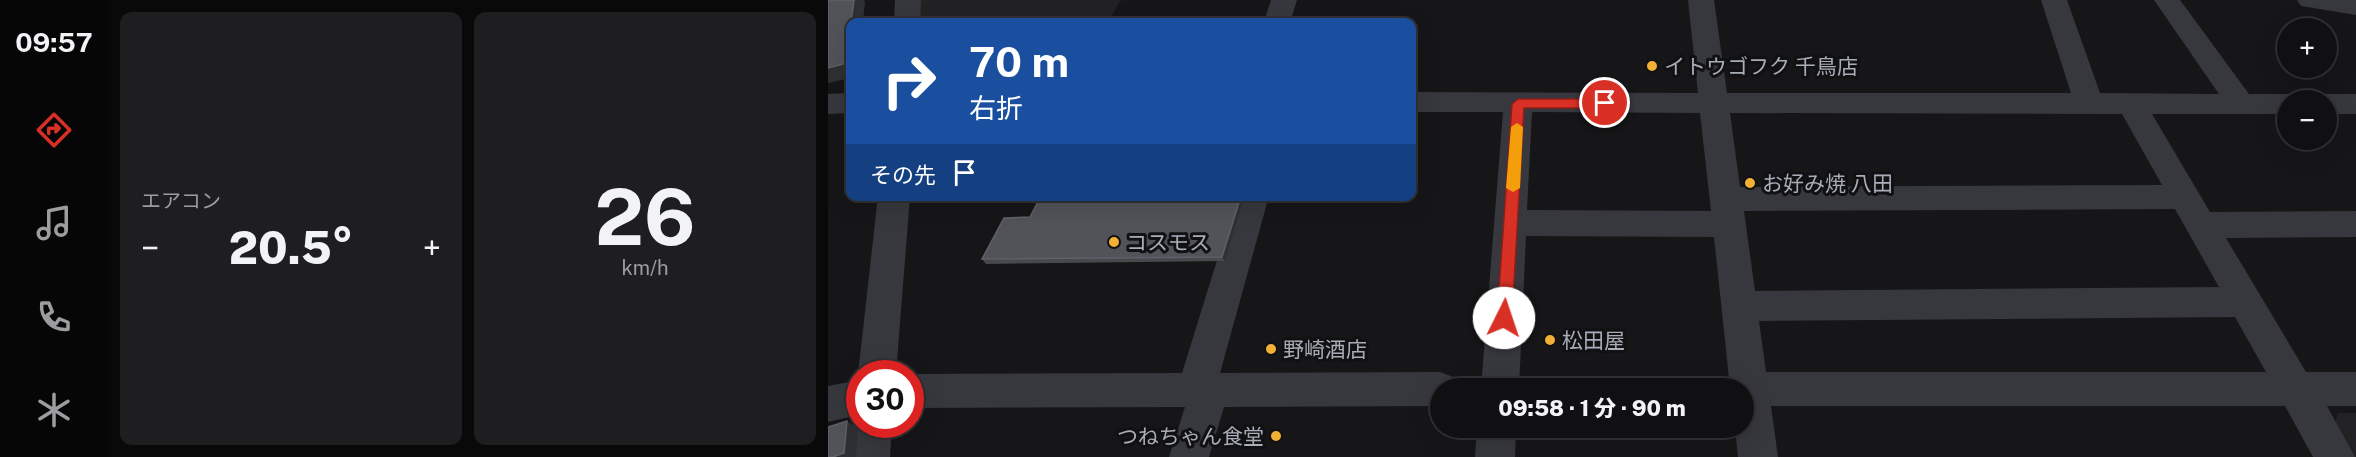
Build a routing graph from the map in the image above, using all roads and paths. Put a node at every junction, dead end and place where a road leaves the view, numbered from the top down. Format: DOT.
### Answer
graph roads {
  1 [pos="908,0"];
  2 [pos="1284,0"];
  3 [pos="1701,0"];
  4 [pos="2054,0"];
  5 [pos="2167,0"];
  6 [pos="2310,0"];
  7 [pos="2356,7"];
  8 [pos="907,18"];
  9 [pos="1278,18"];
  10 [pos="1416,102"];
  11 [pos="1713,103"];
  12 [pos="828,104"];
  13 [pos="846,104"];
  14 [pos="1518,104"];
  15 [pos="2089,104"];
  16 [pos="2131,104"];
  17 [pos="2241,104"];
  18 [pos="2277,104"];
  19 [pos="2337,104"];
  20 [pos="2356,104"];
  21 [pos="894,201"];
  22 [pos="1252,201"];
  23 [pos="1727,211"];
  24 [pos="2193,211"];
  25 [pos="1511,223"];
  26 [pos="2356,224"];
  27 [pos="2246,302"];
  28 [pos="1740,306"];
  29 [pos="878,360"];
  30 [pos="1501,378"];
  31 [pos="1746,378"];
  32 [pos="1203,389"];
  33 [pos="1430,389"];
  34 [pos="1754,389"];
  35 [pos="2297,389"];
  36 [pos="2356,389"];
  37 [pos="924,391"];
  38 [pos="846,400"];
  39 [pos="828,404"];
  40 [pos="1754,432"];
  41 [pos="872,438"];
  42 [pos="1496,438"];
  43 [pos="870,457"];
  44 [pos="1189,457"];
  45 [pos="1495,457"];
  46 [pos="1758,457"];
  47 [pos="2335,457"];
  1 -- 8 [label="street"];
  2 -- 9 [label="street"];
  3 -- 11 [label="street"];
  4 -- 15 [label="street"];
  5 -- 17 [label="street"];
  6 -- 7 [label="street"];
  10 -- 14 [label="street"];
  11 -- 14 [label="street"];
  11 -- 15 [label="street"];
  11 -- 23 [label="street"];
  12 -- 13 [label="street"];
  14 -- 25 [label="street"];
  15 -- 16 [label="street"];
  16 -- 17 [label="street"];
  16 -- 24 [label="street"];
  17 -- 18 [label="street"];
  19 -- 20 [label="street"];
  21 -- 29 [label="street"];
  22 -- 32 [label="street"];
  23 -- 24 [label="street"];
  23 -- 25 [label="street"];
  23 -- 28 [label="street"];
  24 -- 26 [label="street"];
  24 -- 27 [label="street"];
  25 -- 30 [label="street"];
  27 -- 28 [label="street"];
  27 -- 35 [label="street"];
  28 -- 31 [label="street"];
  32 -- 33 [label="street"];
  32 -- 37 [label="street"];
  32 -- 44 [label="street"];
  34 -- 35 [label="street"];
  35 -- 36 [label="street"];
  35 -- 47 [label="street"];
  38 -- 39 [label="street"];
  40 -- 46 [label="street"];
  41 -- 43 [label="street"];
  42 -- 45 [label="street"];
}
